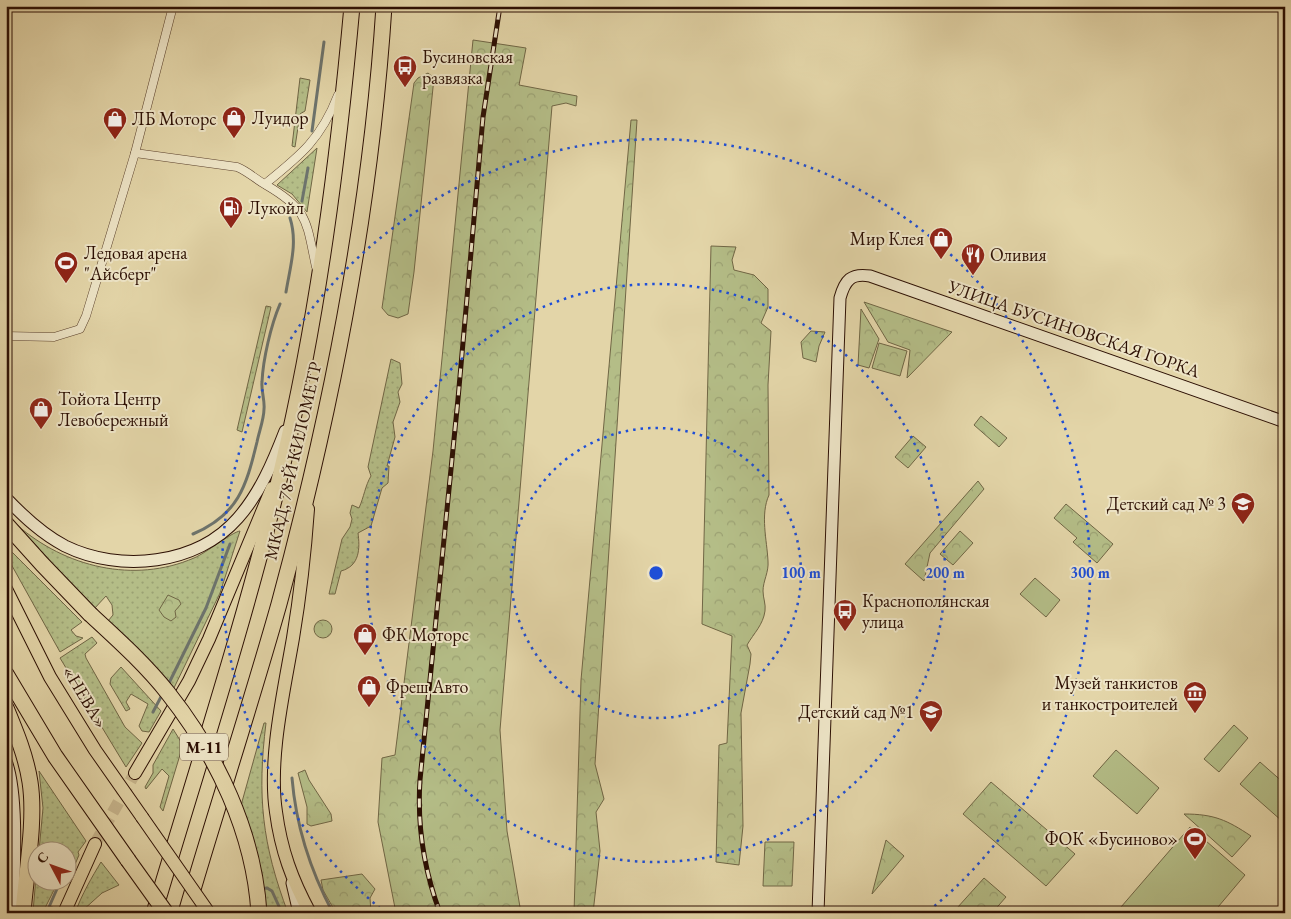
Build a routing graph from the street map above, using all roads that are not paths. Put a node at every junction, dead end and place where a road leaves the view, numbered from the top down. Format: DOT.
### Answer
graph roads {
  1 [pos="173,6"];
  2 [pos="352,6"];
  3 [pos="384,6"];
  4 [pos="346,74"];
  5 [pos="135,153"];
  6 [pos="265,184"];
  7 [pos="319,279"];
  8 [pos="6,336"];
  9 [pos="294,406"];
  10 [pos="1285,422"];
  11 [pos="282,468"];
  12 [pos="310,484"];
  13 [pos="6,498"];
  14 [pos="6,524"];
  15 [pos="6,589"];
  16 [pos="6,674"];
  17 [pos="6,708"];
  18 [pos="6,761"];
  19 [pos="135,774"];
  20 [pos="95,844"];
  21 [pos="291,877"];
  22 [pos="13,913"];
  23 [pos="23,913"];
  24 [pos="64,913"];
  25 [pos="154,913"];
  26 [pos="166,913"];
  27 [pos="186,913"];
  28 [pos="209,913"];
  29 [pos="258,913"];
  30 [pos="300,913"];
  31 [pos="310,913"];
  32 [pos="818,913"];
  1 -- 5 [label="street"];
  2 -- 4 [label="highway, МКАД, 78-Й КИЛОМЕТР"];
  3 -- 12 [label="highway, МКАД, 78-Й КИЛОМЕТР"];
  4 -- 6 [label="street"];
  4 -- 7 [label="highway, МКАД, 78-Й КИЛОМЕТР"];
  5 -- 6 [label="street"];
  5 -- 8 [label="street"];
  6 -- 7 [label="street"];
  7 -- 9 [label="highway, МКАД, 78-Й КИЛОМЕТР"];
  9 -- 11 [label="highway, МКАД, 78-Й КИЛОМЕТР"];
  9 -- 13 [label="street"];
  10 -- 32 [label="street, УЛИЦА БУСИНОВСКАЯ ГОРКА"];
  11 -- 19 [label="main road"];
  11 -- 25 [label="highway, МКАД, 78-Й КИЛОМЕТР"];
  12 -- 21 [label="main road"];
  12 -- 27 [label="highway, МКАД, 78-Й КИЛОМЕТР"];
  14 -- 29 [label="highway, М-11, bridge"];
  15 -- 28 [label="main road, «НЕВА», bridge"];
  16 -- 26 [label="highway, bridge"];
  17 -- 23 [label="highway"];
  18 -- 22 [label="street"];
  20 -- 24 [label="main road"];
  21 -- 30 [label="street"];
  21 -- 31 [label="main road"];
}
